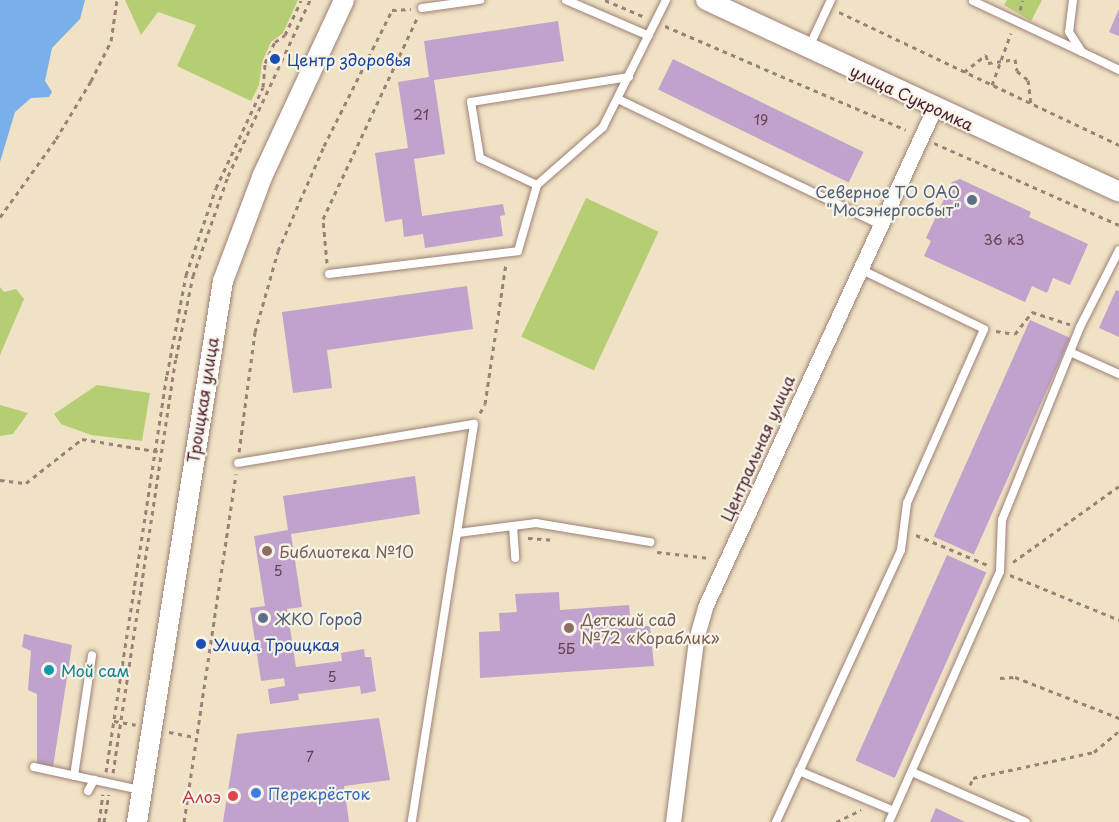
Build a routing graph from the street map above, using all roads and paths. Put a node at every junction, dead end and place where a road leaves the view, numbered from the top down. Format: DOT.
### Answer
graph roads {
  1 [pos="117,0"];
  2 [pos="301,0"];
  3 [pos="310,0"];
  4 [pos="344,0"];
  5 [pos="480,0"];
  6 [pos="566,0"];
  7 [pos="605,0"];
  8 [pos="666,0"];
  9 [pos="706,0"];
  10 [pos="973,0"];
  11 [pos="1073,0"];
  12 [pos="829,3"];
  13 [pos="422,8"];
  14 [pos="656,22"];
  15 [pos="649,36"];
  16 [pos="808,48"];
  17 [pos="1082,52"];
  18 [pos="999,62"];
  19 [pos="1119,70"];
  20 [pos="964,72"];
  21 [pos="629,77"];
  22 [pos="992,85"];
  23 [pos="618,99"];
  24 [pos="1031,103"];
  25 [pos="935,107"];
  26 [pos="921,137"];
  27 [pos="1119,145"];
  28 [pos="537,185"];
  29 [pos="1119,192"];
  30 [pos="0,217"];
  31 [pos="881,225"];
  32 [pos="1119,225"];
  33 [pos="1119,250"];
  34 [pos="507,253"];
  35 [pos="859,268"];
  36 [pos="328,274"];
  37 [pos="1080,327"];
  38 [pos="984,329"];
  39 [pos="1070,352"];
  40 [pos="1119,374"];
  41 [pos="474,424"];
  42 [pos="155,450"];
  43 [pos="162,452"];
  44 [pos="238,464"];
  45 [pos="0,480"];
  46 [pos="1119,486"];
  47 [pos="143,526"];
  48 [pos="513,526"];
  49 [pos="150,528"];
  50 [pos="458,533"];
  51 [pos="514,540"];
  52 [pos="565,542"];
  53 [pos="650,542"];
  54 [pos="646,551"];
  55 [pos="515,558"];
  56 [pos="726,560"];
  57 [pos="1000,571"];
  58 [pos="92,655"];
  59 [pos="1000,678"];
  60 [pos="1119,718"];
  61 [pos="1119,731"];
  62 [pos="34,767"];
  63 [pos="800,771"];
  64 [pos="912,772"];
  65 [pos="74,776"];
  66 [pos="93,780"];
  67 [pos="108,783"];
  68 [pos="970,785"];
  69 [pos="88,791"];
  70 [pos="141,791"];
  71 [pos="875,804"];
  72 [pos="894,812"];
  73 [pos="99,822"];
  74 [pos="105,822"];
  75 [pos="137,822"];
  76 [pos="184,822"];
  77 [pos="412,822"];
  78 [pos="673,822"];
  79 [pos="776,822"];
  80 [pos="836,822"];
  81 [pos="889,822"];
  82 [pos="1026,822"];
  1 -- 30 [label="path"];
  2 -- 42 [label="path"];
  3 -- 43 [label="path"];
  4 -- 70 [label="street, Троицкая улица"];
  5 -- 13 [label="lane"];
  6 -- 15 [label="lane"];
  7 -- 14 [label="path"];
  8 -- 14 [label="lane"];
  9 -- 16 [label="street, улица Сукромка"];
  10 -- 17 [label="lane"];
  11 -- 17 [label="lane"];
  12 -- 16 [label="lane"];
  12 -- 20 [label="path"];
  13 -- 36 [label="path"];
  13 -- 44 [label="path"];
  14 -- 15 [label="lane"];
  14 -- 26 [label="path"];
  15 -- 21 [label="lane"];
  16 -- 25 [label="street, улица Сукромка"];
  17 -- 19 [label="lane"];
  18 -- 20 [label="path"];
  18 -- 22 [label="path"];
  18 -- 24 [label="path"];
  20 -- 22 [label="path"];
  21 -- 23 [label="lane"];
  21 -- 28 [label="lane"];
  22 -- 24 [label="path"];
  23 -- 28 [label="lane"];
  23 -- 31 [label="lane"];
  24 -- 27 [label="path"];
  25 -- 26 [label="street, Центральная улица"];
  25 -- 29 [label="street, улица Сукромка"];
  26 -- 31 [label="street, Центральная улица"];
  26 -- 32 [label="path"];
  28 -- 34 [label="lane"];
  31 -- 35 [label="street, Центральная улица"];
  33 -- 37 [label="lane"];
  34 -- 36 [label="lane"];
  34 -- 41 [label="path"];
  35 -- 38 [label="lane"];
  35 -- 56 [label="street, Центральная улица"];
  37 -- 38 [label="path"];
  37 -- 39 [label="lane"];
  38 -- 63 [label="lane"];
  39 -- 40 [label="lane"];
  39 -- 57 [label="lane"];
  41 -- 44 [label="lane"];
  41 -- 50 [label="lane"];
  42 -- 43 [label="path"];
  42 -- 45 [label="path"];
  42 -- 47 [label="path"];
  43 -- 49 [label="path"];
  44 -- 76 [label="path"];
  46 -- 57 [label="path"];
  47 -- 49 [label="path"];
  47 -- 67 [label="path"];
  48 -- 50 [label="lane"];
  48 -- 51 [label="lane"];
  48 -- 53 [label="lane"];
  49 -- 67 [label="path"];
  50 -- 77 [label="lane"];
  51 -- 52 [label="path"];
  51 -- 55 [label="lane"];
  54 -- 56 [label="path"];
  56 -- 78 [label="street, Центральная улица"];
  57 -- 64 [label="lane"];
  58 -- 65 [label="lane"];
  59 -- 60 [label="path"];
  61 -- 68 [label="path"];
  62 -- 65 [label="lane"];
  63 -- 71 [label="lane"];
  63 -- 79 [label="lane"];
  64 -- 72 [label="lane"];
  64 -- 82 [label="lane"];
  65 -- 66 [label="lane"];
  66 -- 67 [label="lane"];
  66 -- 69 [label="lane"];
  67 -- 70 [label="lane"];
  67 -- 73 [label="path"];
  67 -- 74 [label="path"];
  70 -- 75 [label="street, Троицкая улица"];
  71 -- 72 [label="lane"];
  71 -- 80 [label="path"];
  72 -- 81 [label="lane"];
}
